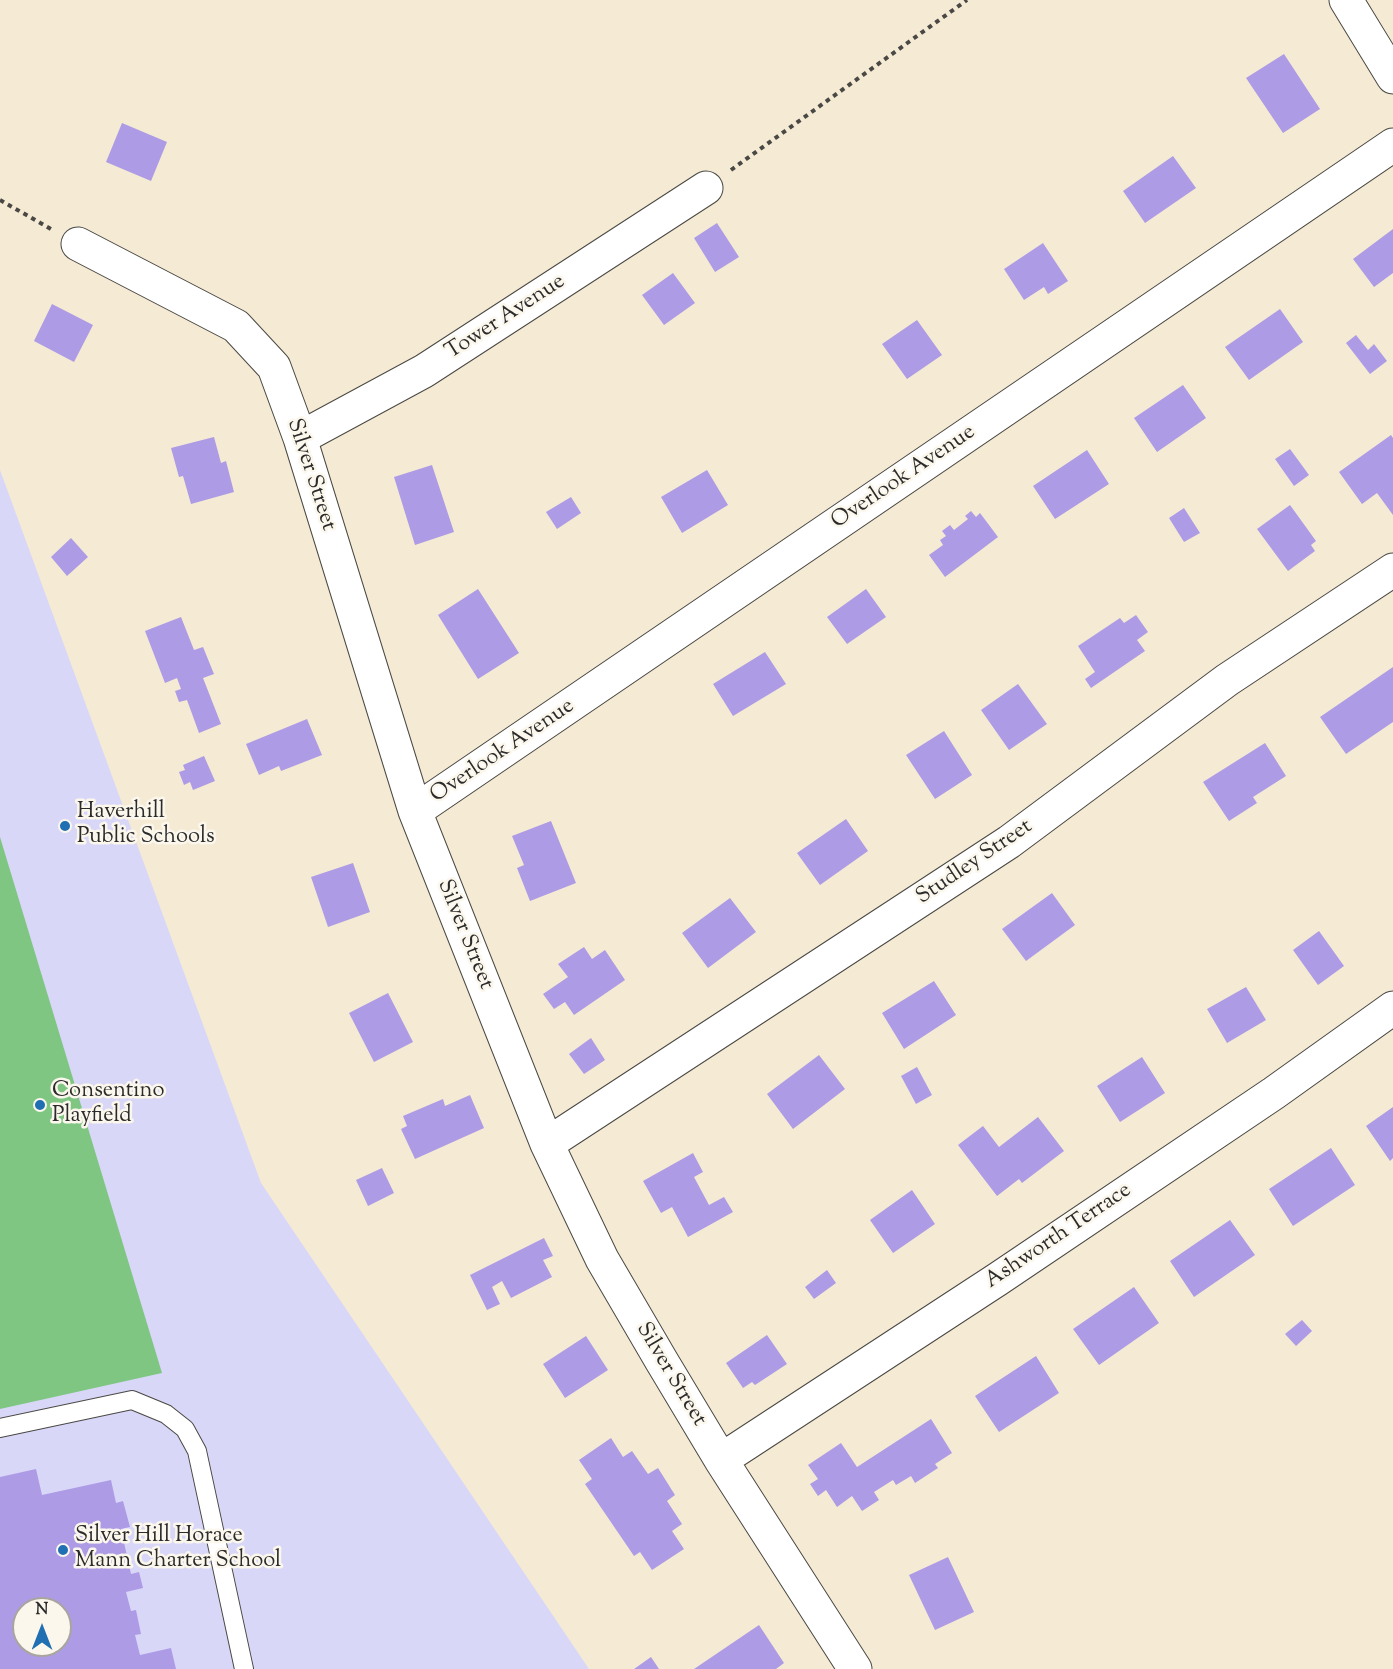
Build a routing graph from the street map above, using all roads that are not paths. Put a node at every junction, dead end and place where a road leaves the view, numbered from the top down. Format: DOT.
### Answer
graph roads {
  1 [pos="1346,0"];
  2 [pos="1393,77"];
  3 [pos="1393,145"];
  4 [pos="706,188"];
  5 [pos="78,244"];
  6 [pos="300,438"];
  7 [pos="1393,570"];
  8 [pos="415,811"];
  9 [pos="1393,1008"];
  10 [pos="547,1144"];
  11 [pos="0,1428"];
  12 [pos="721,1460"];
  13 [pos="244,1669"];
  14 [pos="855,1669"];
  1 -- 2 [label="street"];
  3 -- 8 [label="street, Overlook Avenue"];
  4 -- 6 [label="street, Tower Avenue"];
  5 -- 6 [label="street, Silver Street"];
  6 -- 8 [label="street, Silver Street"];
  7 -- 10 [label="street, Studley Street"];
  8 -- 10 [label="street, Silver Street"];
  9 -- 12 [label="street, Ashworth Terrace"];
  10 -- 12 [label="street, Silver Street"];
  11 -- 13 [label="lane"];
  12 -- 14 [label="street, Silver Street"];
}
